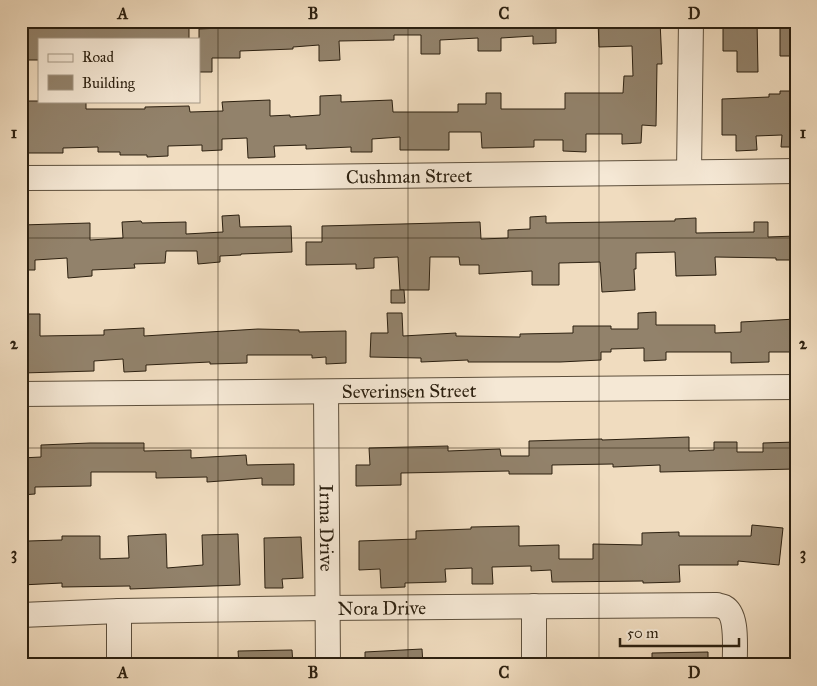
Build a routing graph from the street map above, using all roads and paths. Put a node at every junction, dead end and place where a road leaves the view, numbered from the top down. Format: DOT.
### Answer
graph roads {
  1 [pos="690,21"];
  2 [pos="796,171"];
  3 [pos="689,172"];
  4 [pos="21,178"];
  5 [pos="796,387"];
  6 [pos="326,392"];
  7 [pos="21,394"];
  8 [pos="534,606"];
  9 [pos="327,608"];
  10 [pos="119,611"];
  11 [pos="21,615"];
  12 [pos="119,665"];
  13 [pos="328,665"];
  14 [pos="534,665"];
  15 [pos="734,665"];
  1 -- 3 [label="street"];
  2 -- 3 [label="street, Cushman Street"];
  3 -- 4 [label="street, Cushman Street"];
  5 -- 6 [label="street, Severinsen Street"];
  6 -- 7 [label="street, Severinsen Street"];
  6 -- 9 [label="street, Irma Drive"];
  8 -- 9 [label="street, Nora Drive"];
  8 -- 14 [label="street"];
  8 -- 15 [label="street, Nora Drive"];
  9 -- 10 [label="street, Nora Drive"];
  9 -- 13 [label="street, Irma Drive"];
  10 -- 11 [label="street, Nora Drive"];
  10 -- 12 [label="street"];
}
